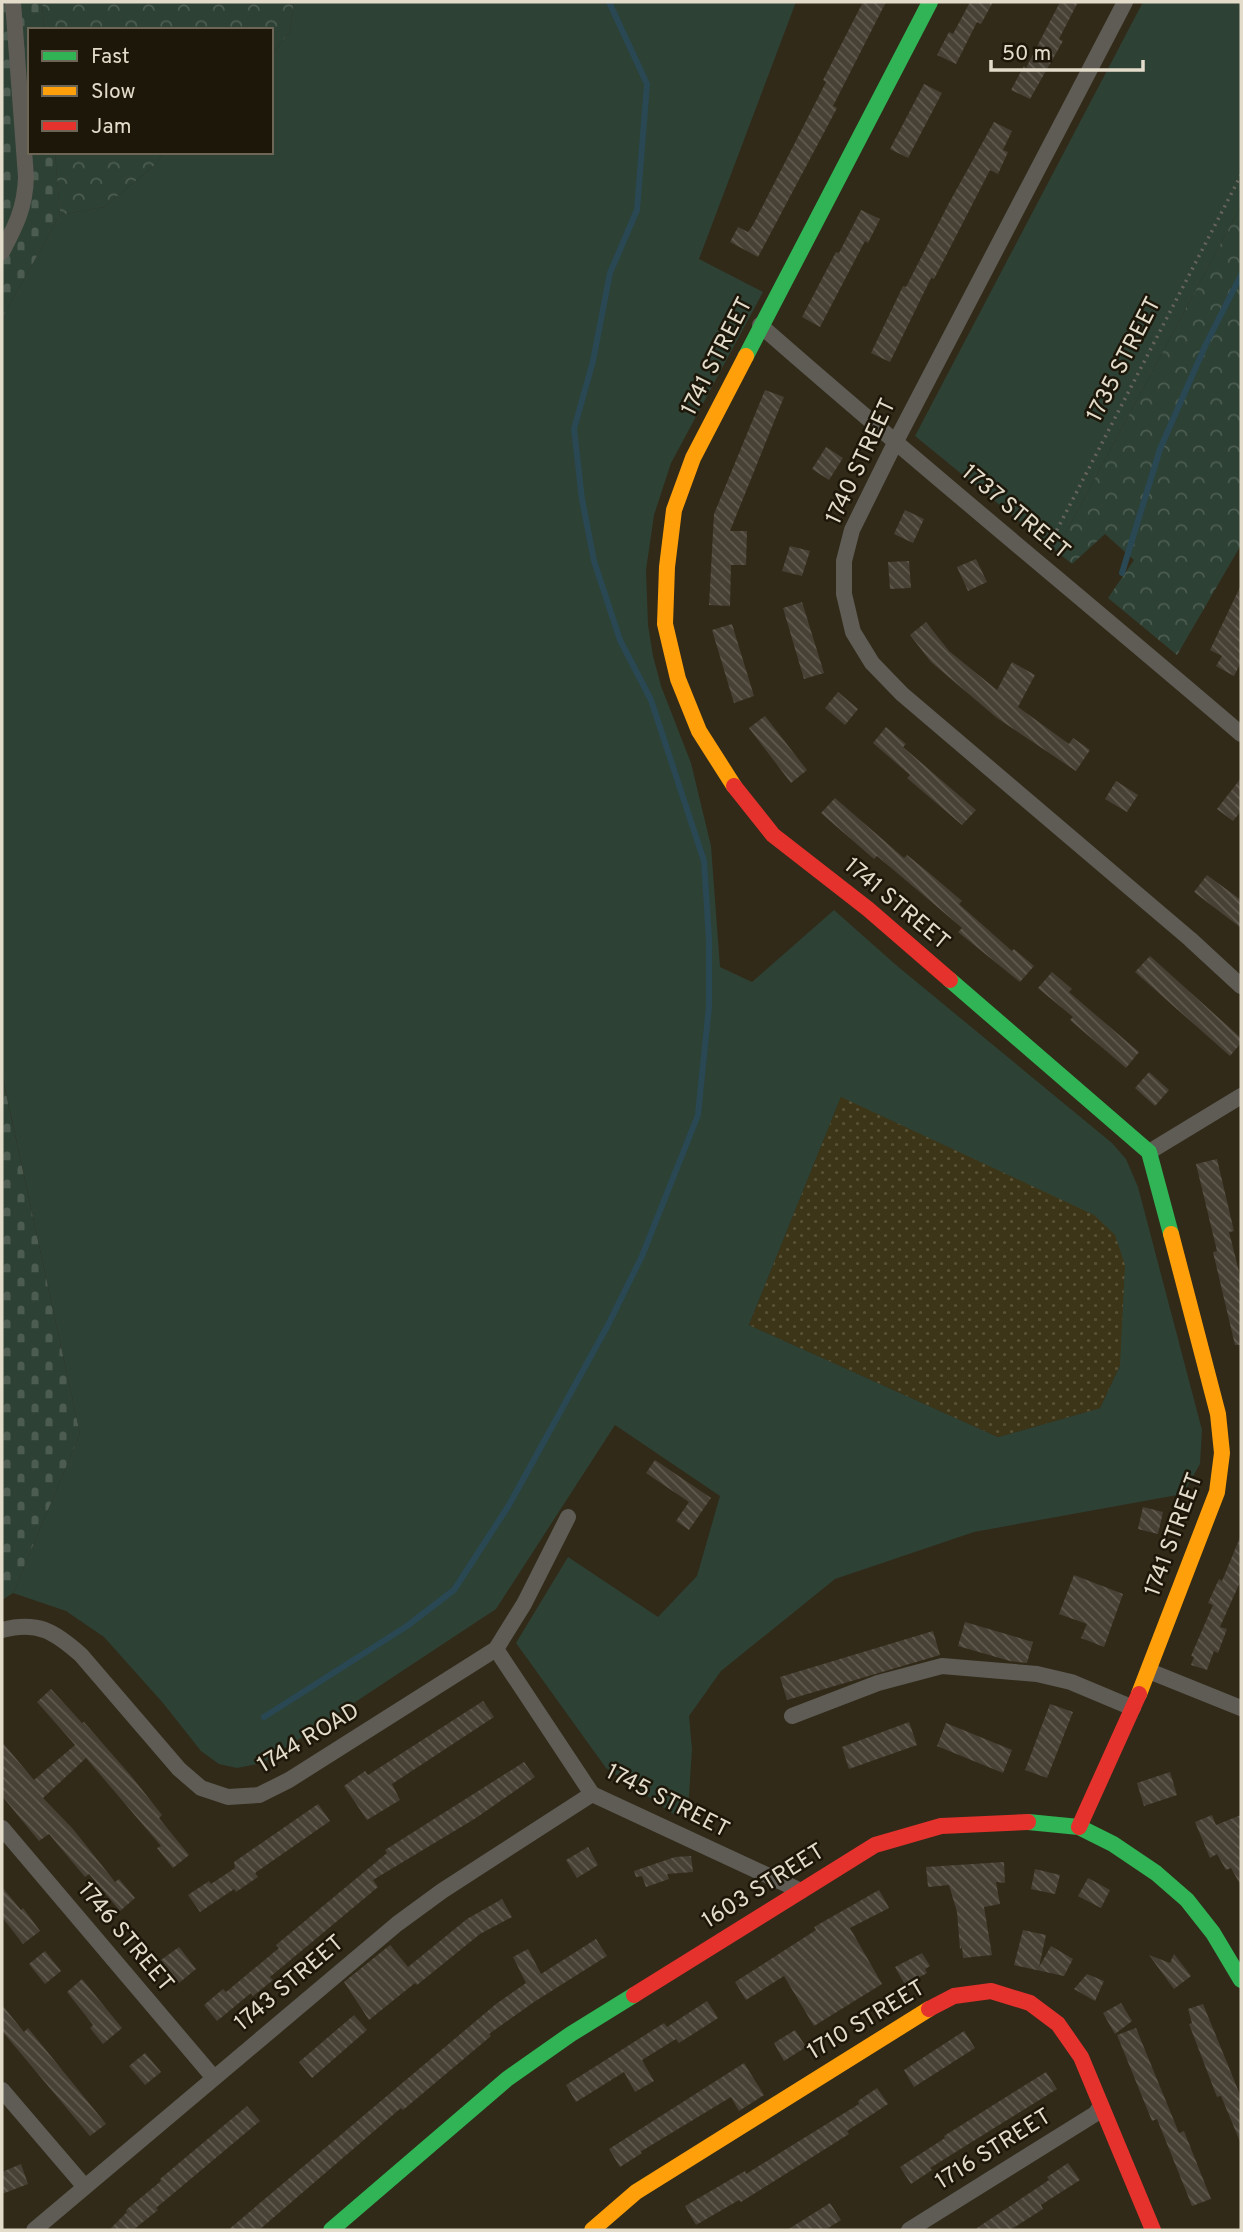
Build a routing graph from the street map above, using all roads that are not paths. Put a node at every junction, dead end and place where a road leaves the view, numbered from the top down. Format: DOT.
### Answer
graph roads {
  1 [pos="13,2"];
  2 [pos="930,2"];
  3 [pos="1125,2"];
  4 [pos="2,252"];
  5 [pos="760,325"];
  6 [pos="895,443"];
  7 [pos="1241,734"];
  8 [pos="1241,986"];
  9 [pos="1241,1096"];
  10 [pos="1149,1152"];
  11 [pos="568,1517"];
  12 [pos="2,1630"];
  13 [pos="496,1649"];
  14 [pos="1149,1671"];
  15 [pos="1133,1708"];
  16 [pos="1241,1708"];
  17 [pos="792,1716"];
  18 [pos="592,1794"];
  19 [pos="1079,1827"];
  20 [pos="2,1828"];
  21 [pos="801,1891"];
  22 [pos="1241,1980"];
  23 [pos="214,2078"];
  24 [pos="2,2090"];
  25 [pos="1101,2106"];
  26 [pos="85,2187"];
  27 [pos="34,2230"];
  28 [pos="331,2230"];
  29 [pos="592,2230"];
  30 [pos="909,2230"];
  31 [pos="1153,2230"];
  1 -- 4 [label="street"];
  2 -- 5 [label="street, 1741 STREET"];
  3 -- 6 [label="street, 1740 STREET"];
  5 -- 6 [label="street, 1737 STREET"];
  5 -- 10 [label="street, 1741 STREET"];
  6 -- 7 [label="street, 1737 STREET"];
  6 -- 8 [label="street, 1740 STREET"];
  9 -- 10 [label="street"];
  10 -- 14 [label="street, 1741 STREET"];
  11 -- 13 [label="street, 1744 ROAD"];
  12 -- 13 [label="street, 1744 ROAD"];
  13 -- 18 [label="street, 1745 STREET"];
  14 -- 15 [label="street, 1741 STREET"];
  14 -- 16 [label="street"];
  15 -- 17 [label="street"];
  15 -- 19 [label="street, 1741 STREET"];
  18 -- 21 [label="street, 1745 STREET"];
  18 -- 23 [label="street, 1743 STREET"];
  19 -- 21 [label="street, 1603 STREET"];
  19 -- 22 [label="street, 1603 STREET"];
  20 -- 23 [label="street, 1746 STREET"];
  21 -- 28 [label="street, 1603 STREET"];
  23 -- 26 [label="street, 1743 STREET"];
  24 -- 26 [label="street"];
  25 -- 29 [label="street, 1710 STREET"];
  25 -- 30 [label="street, 1716 STREET"];
  25 -- 31 [label="street, 1710 STREET"];
  26 -- 27 [label="street, 1743 STREET"];
}
